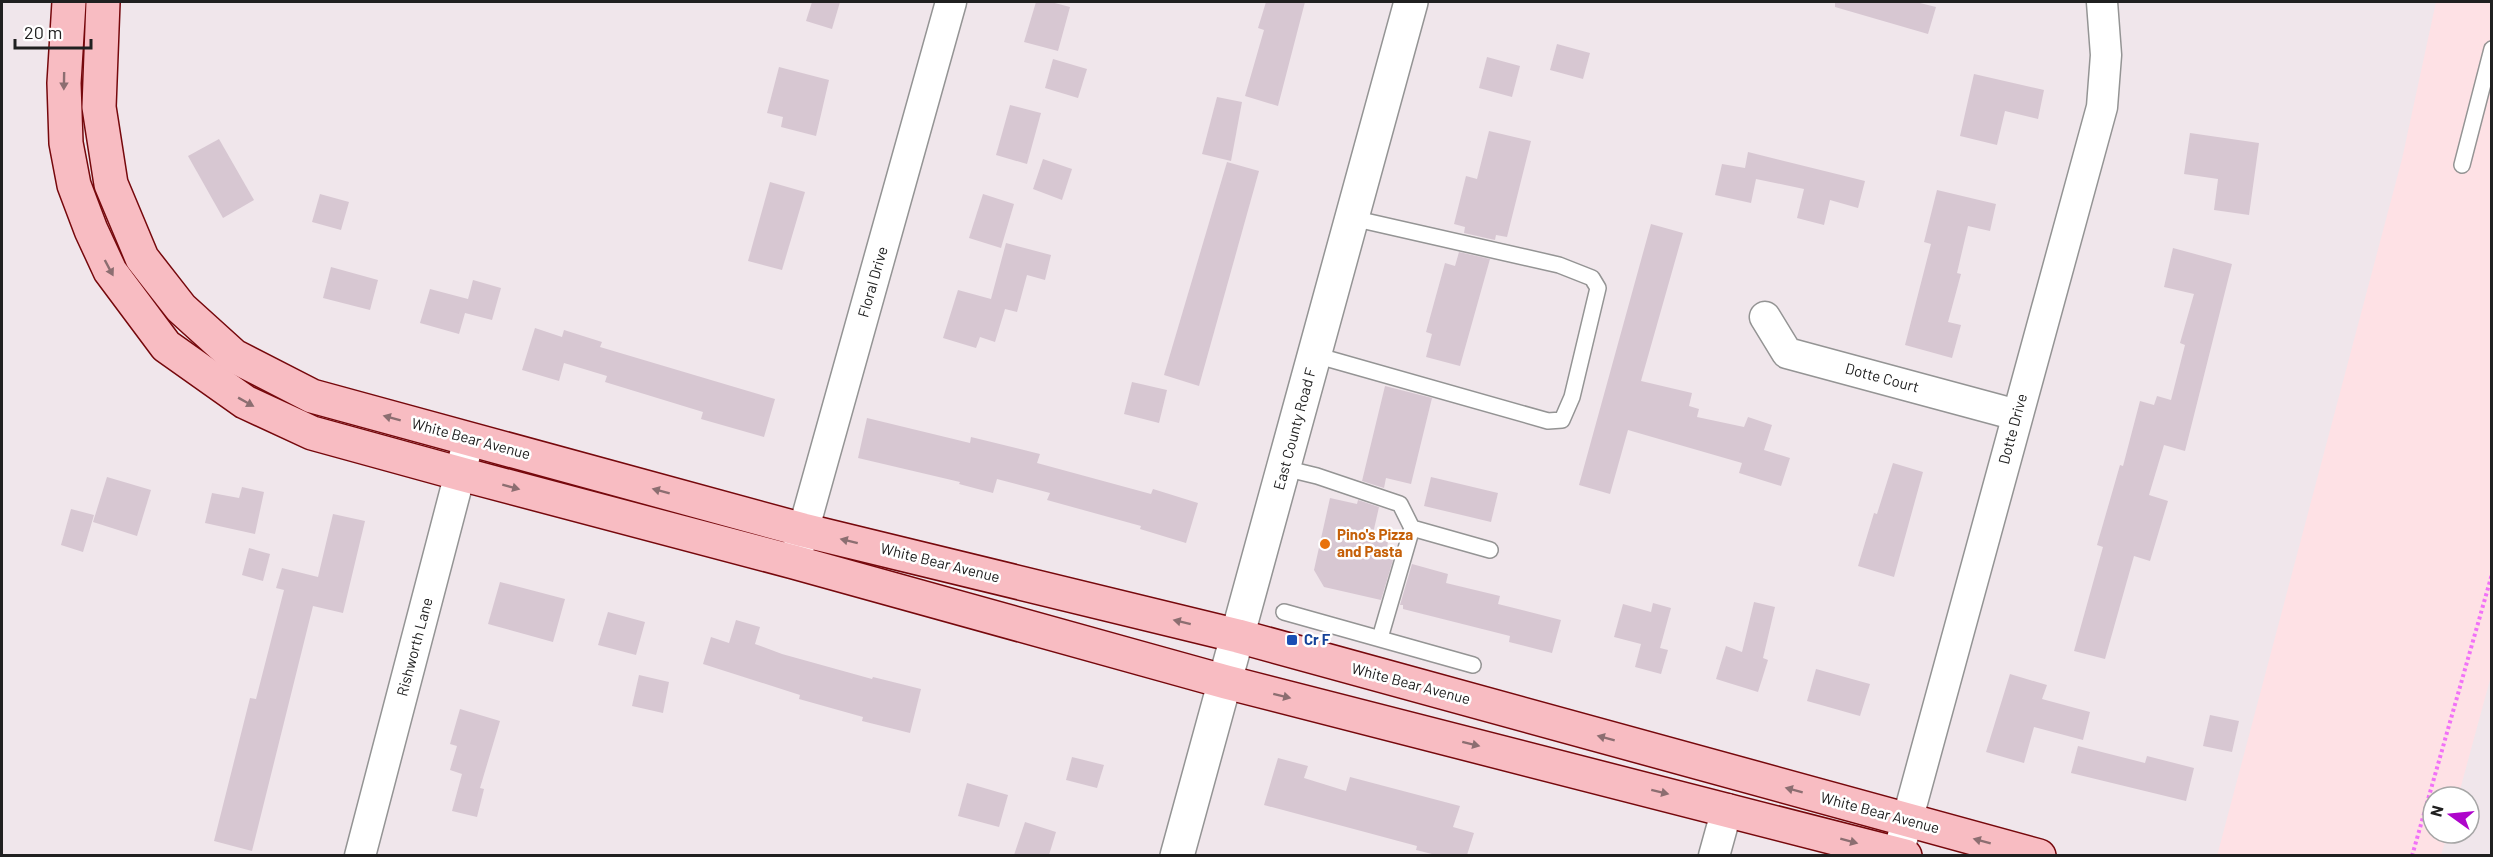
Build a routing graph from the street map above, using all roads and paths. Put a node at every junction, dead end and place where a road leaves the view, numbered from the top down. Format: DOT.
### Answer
graph roads {
  1 [pos="69,2"];
  2 [pos="103,2"];
  3 [pos="951,2"];
  4 [pos="1411,2"];
  5 [pos="2102,2"];
  6 [pos="2492,49"];
  7 [pos="2462,165"];
  8 [pos="1352,218"];
  9 [pos="1765,317"];
  10 [pos="1315,355"];
  11 [pos="2017,415"];
  12 [pos="469,439"];
  13 [pos="1284,468"];
  14 [pos="461,474"];
  15 [pos="1412,528"];
  16 [pos="803,530"];
  17 [pos="1490,550"];
  18 [pos="794,562"];
  19 [pos="2492,574"];
  20 [pos="1284,612"];
  21 [pos="1238,636"];
  22 [pos="1380,638"];
  23 [pos="1473,666"];
  24 [pos="1226,682"];
  25 [pos="1727,809"];
  26 [pos="1907,821"];
  27 [pos="1902,854"];
  28 [pos="360,855"];
  29 [pos="1177,855"];
  30 [pos="1714,855"];
  31 [pos="2038,855"];
  32 [pos="2412,855"];
  1 -- 14 [label="main road, one-way"];
  12 -- 2 [label="main road, White Bear Avenue, one-way"];
  3 -- 16 [label="street, Floral Drive"];
  4 -- 8 [label="street, East County Road F"];
  5 -- 11 [label="street, Dotte Drive"];
  6 -- 7 [label="lane"];
  8 -- 10 [label="street, East County Road F"];
  8 -- 10 [label="lane"];
  9 -- 11 [label="street, Dotte Court"];
  10 -- 13 [label="street, East County Road F"];
  11 -- 26 [label="street, Dotte Drive"];
  12 -- 14 [label="street, Rishworth Lane"];
  16 -- 12 [label="main road, White Bear Avenue, one-way"];
  13 -- 15 [label="lane"];
  13 -- 21 [label="street, East County Road F"];
  14 -- 18 [label="main road, one-way"];
  14 -- 28 [label="street, Rishworth Lane"];
  15 -- 17 [label="lane"];
  15 -- 22 [label="lane"];
  16 -- 18 [label="street, Floral Drive"];
  21 -- 16 [label="main road, White Bear Avenue, one-way"];
  18 -- 24 [label="main road"];
  19 -- 32 [label="path"];
  20 -- 22 [label="lane"];
  21 -- 24 [label="street, East County Road F"];
  26 -- 21 [label="main road, White Bear Avenue, one-way"];
  22 -- 23 [label="lane"];
  24 -- 25 [label="main road, one-way"];
  24 -- 29 [label="street, East County Road F"];
  25 -- 27 [label="main road, one-way"];
  25 -- 30 [label="street"];
  26 -- 27 [label="street, Dotte Drive"];
  31 -- 26 [label="main road, White Bear Avenue, one-way"];
}
